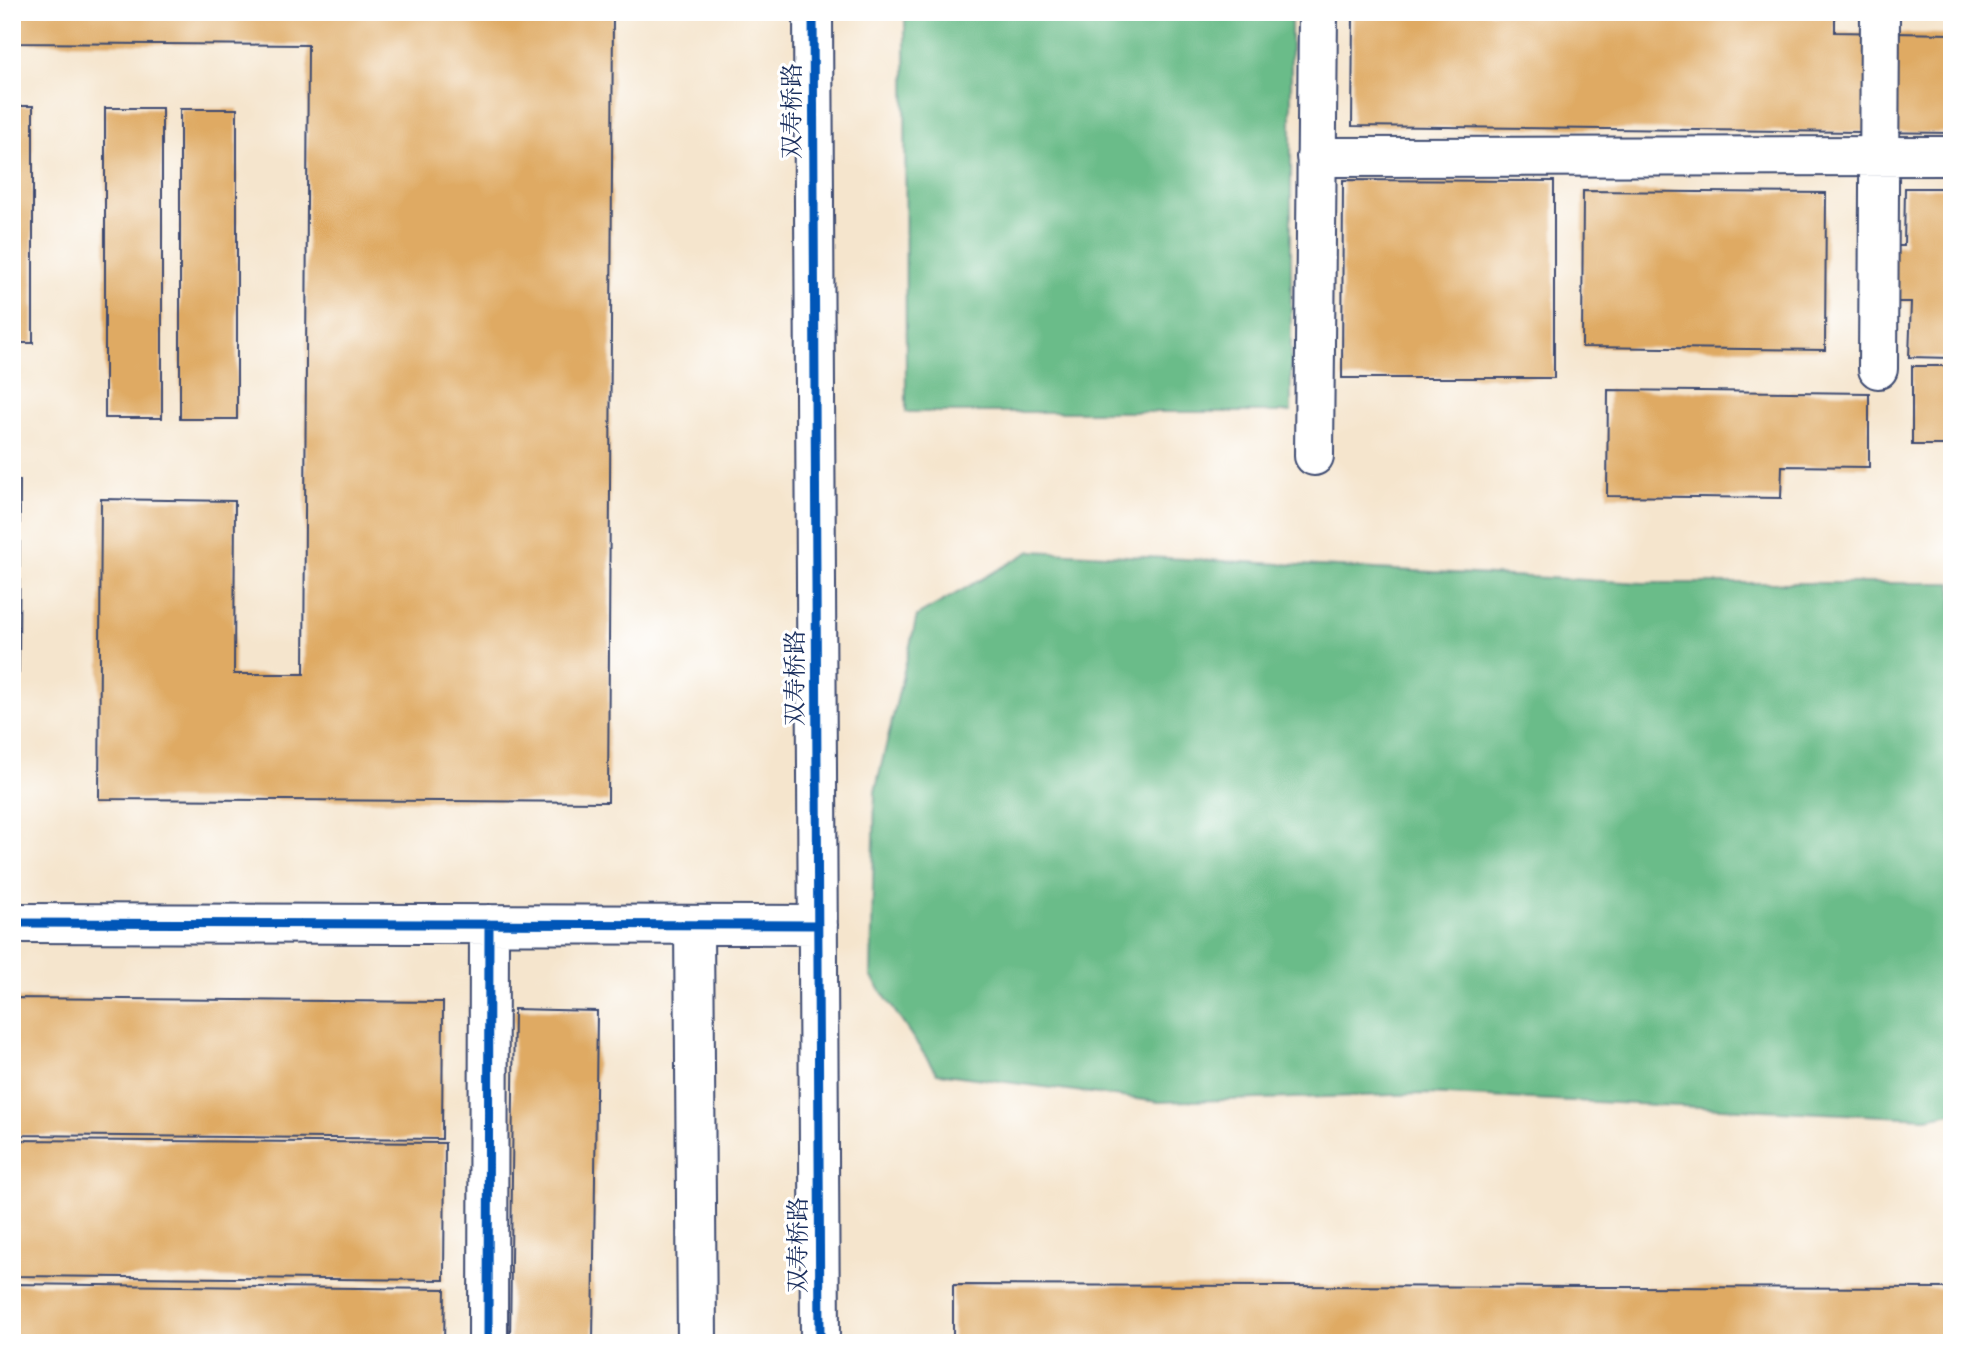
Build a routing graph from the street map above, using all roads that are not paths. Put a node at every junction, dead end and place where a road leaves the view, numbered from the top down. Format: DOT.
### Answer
graph roads {
  1 [pos="813,12"];
  2 [pos="1318,12"];
  3 [pos="1880,12"];
  4 [pos="1879,156"];
  5 [pos="1952,156"];
  6 [pos="1316,157"];
  7 [pos="1878,369"];
  8 [pos="1314,456"];
  9 [pos="12,923"];
  10 [pos="489,924"];
  11 [pos="694,925"];
  12 [pos="818,925"];
  13 [pos="488,1343"];
  14 [pos="697,1343"];
  15 [pos="820,1343"];
  1 -- 12 [label="street, 双寿桥路"];
  2 -- 6 [label="street"];
  3 -- 4 [label="street"];
  4 -- 5 [label="street"];
  4 -- 6 [label="street"];
  4 -- 7 [label="street"];
  6 -- 8 [label="street"];
  9 -- 10 [label="street"];
  10 -- 11 [label="street"];
  10 -- 13 [label="street"];
  11 -- 12 [label="street"];
  11 -- 14 [label="street"];
  12 -- 15 [label="street, 双寿桥路"];
}
